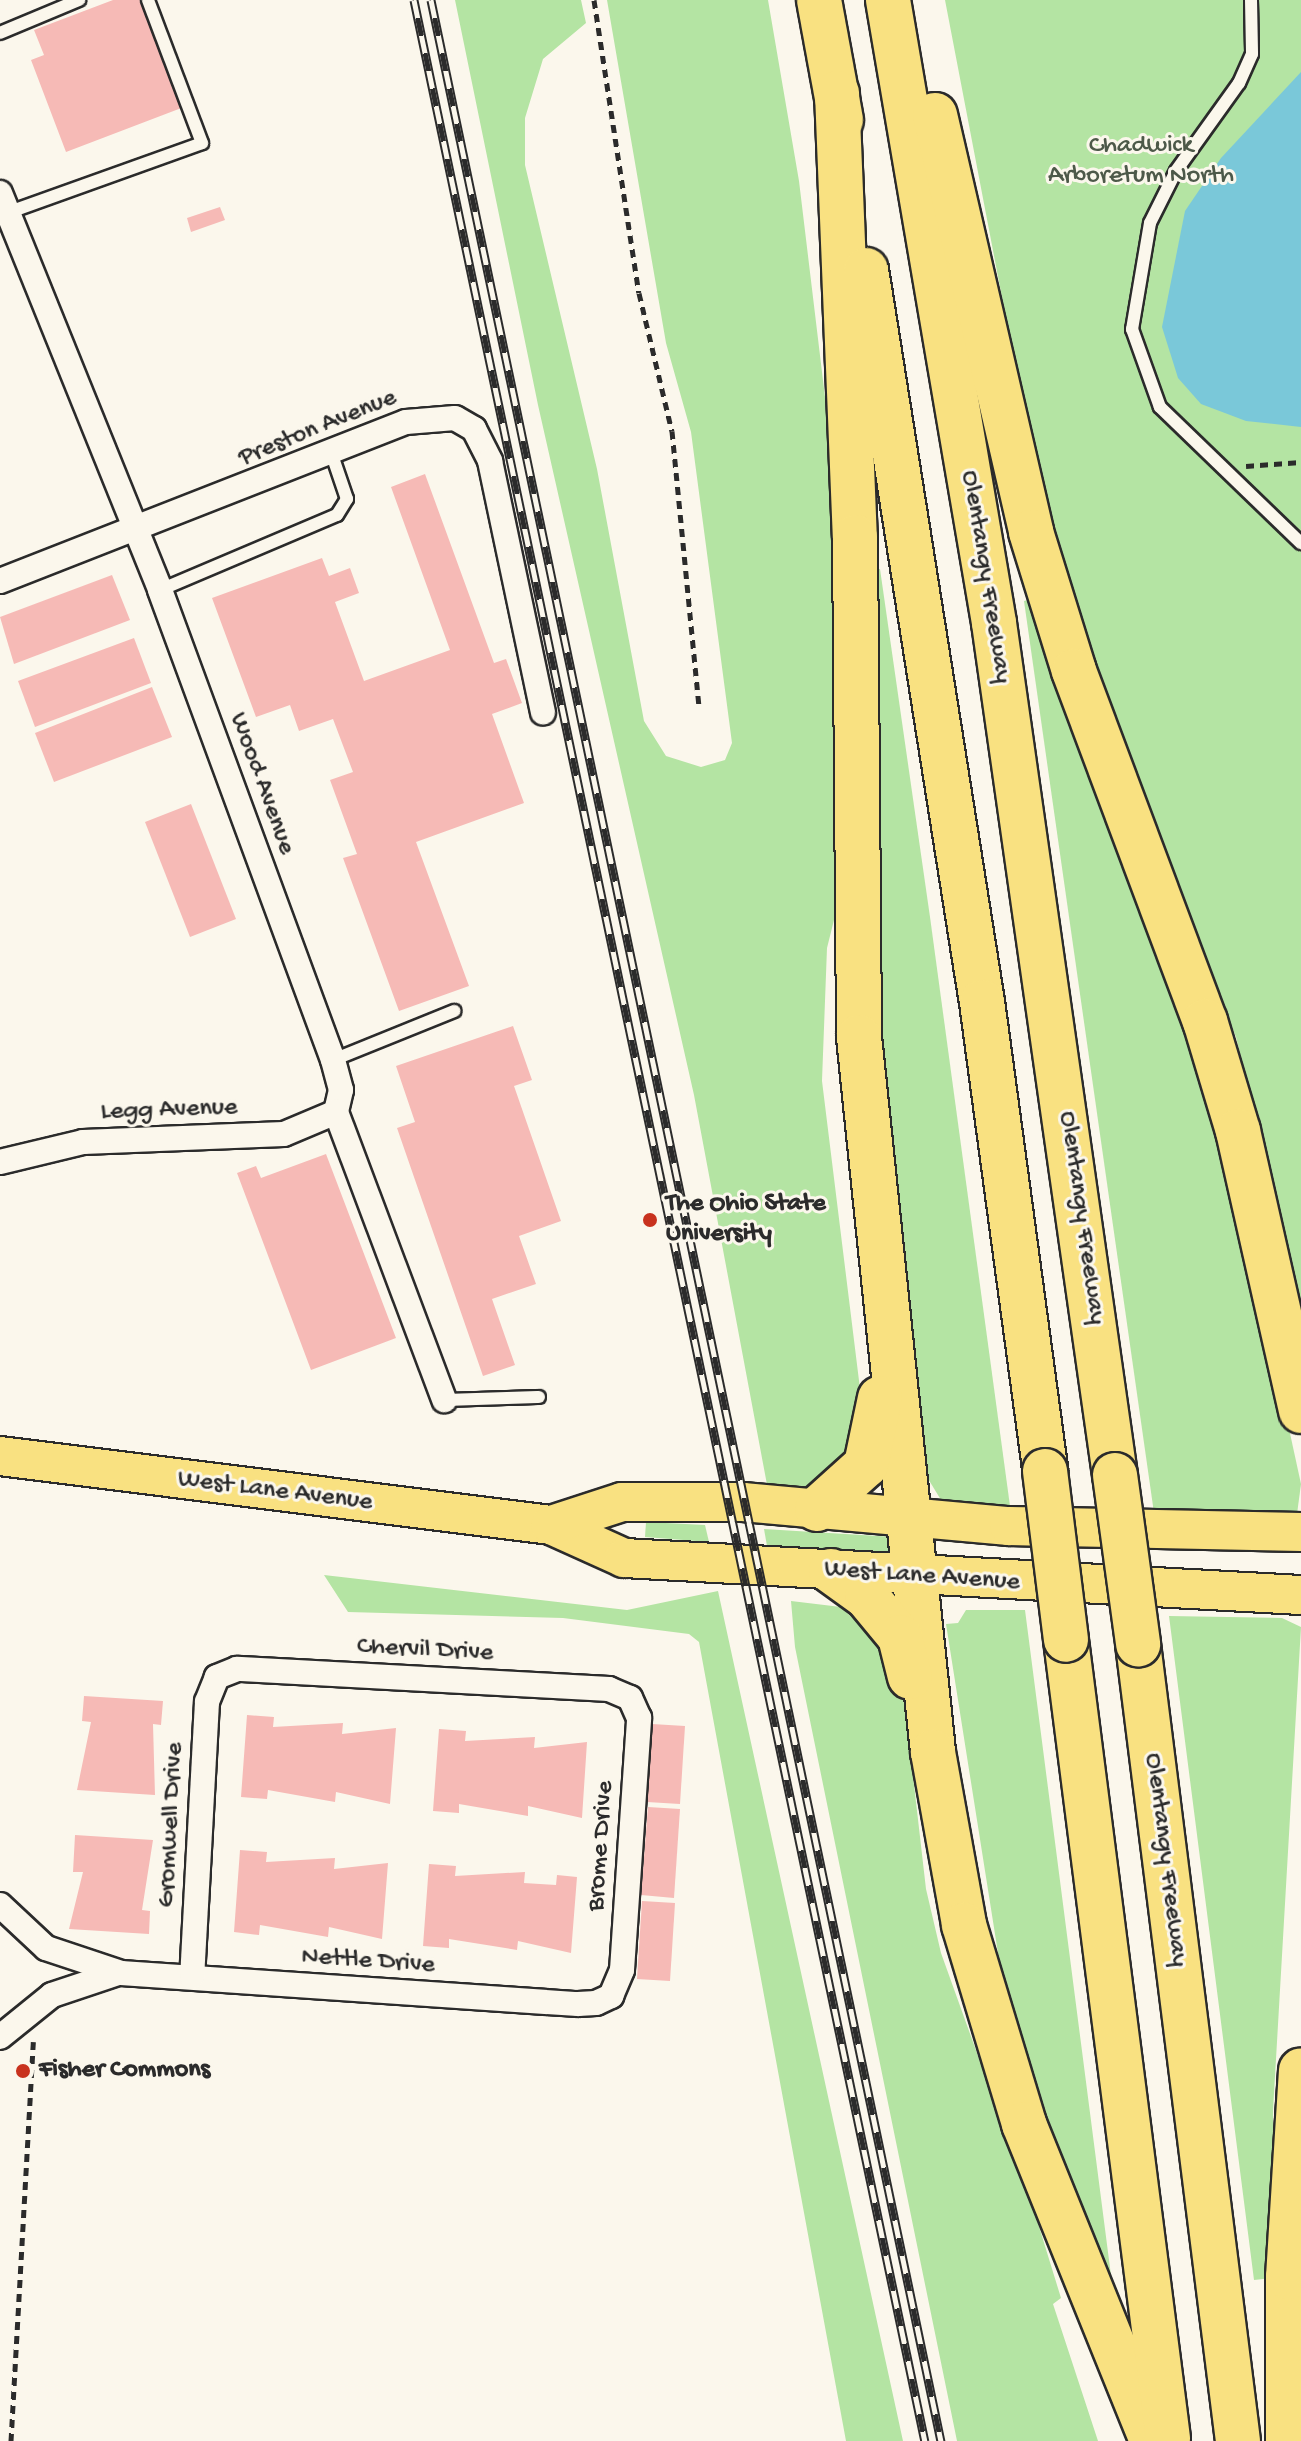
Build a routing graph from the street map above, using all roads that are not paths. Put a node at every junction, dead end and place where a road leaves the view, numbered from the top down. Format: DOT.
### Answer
graph roads {
  1 [pos="79,0"];
  2 [pos="148,0"];
  3 [pos="819,0"];
  4 [pos="888,0"];
  5 [pos="908,0"];
  6 [pos="1251,0"];
  7 [pos="0,33"];
  8 [pos="837,93"];
  9 [pos="4,203"];
  10 [pos="331,452"];
  11 [pos="135,534"];
  12 [pos="1301,543"];
  13 [pos="0,581"];
  14 [pos="160,590"];
  15 [pos="543,712"];
  16 [pos="454,1011"];
  17 [pos="333,1060"];
  18 [pos="336,1112"];
  19 [pos="0,1162"];
  20 [pos="885,1327"];
  21 [pos="539,1397"];
  22 [pos="1299,1398"];
  23 [pos="444,1400"];
  24 [pos="0,1456"];
  25 [pos="817,1509"];
  26 [pos="909,1517"];
  27 [pos="551,1525"];
  28 [pos="1301,1532"];
  29 [pos="831,1571"];
  30 [pos="915,1576"];
  31 [pos="1301,1595"];
  32 [pos="217,1677"];
  33 [pos="630,1698"];
  34 [pos="933,1752"];
  35 [pos="0,1905"];
  36 [pos="121,1973"];
  37 [pos="192,1977"];
  38 [pos="611,1996"];
  39 [pos="0,2037"];
  40 [pos="1301,2070"];
  41 [pos="1152,2441"];
  42 [pos="1168,2441"];
  43 [pos="1238,2441"];
  44 [pos="1288,2441"];
  1 -- 7 [label="lane"];
  2 -- 9 [label="lane"];
  3 -- 8 [label="highway"];
  4 -- 43 [label="highway, Olentangy Freeway, bridge"];
  5 -- 22 [label="highway"];
  6 -- 12 [label="lane"];
  8 -- 20 [label="highway"];
  8 -- 42 [label="highway, bridge"];
  9 -- 11 [label="street, Wood Avenue"];
  10 -- 11 [label="street, Preston Avenue"];
  10 -- 14 [label="lane"];
  10 -- 15 [label="street, Preston Avenue"];
  11 -- 13 [label="street, Preston Avenue"];
  11 -- 14 [label="street, Wood Avenue"];
  14 -- 17 [label="street, Wood Avenue"];
  16 -- 17 [label="lane"];
  17 -- 18 [label="street, Wood Avenue"];
  18 -- 19 [label="street, Legg Avenue"];
  18 -- 23 [label="street, Wood Avenue"];
  20 -- 25 [label="highway"];
  20 -- 26 [label="highway"];
  21 -- 23 [label="lane"];
  24 -- 27 [label="main road, West Lane Avenue"];
  25 -- 26 [label="main road, West Lane Avenue"];
  25 -- 27 [label="main road, West Lane Avenue"];
  26 -- 28 [label="main road, West Lane Avenue"];
  26 -- 30 [label="highway"];
  27 -- 29 [label="main road, West Lane Avenue"];
  29 -- 30 [label="main road, West Lane Avenue"];
  29 -- 34 [label="highway"];
  30 -- 31 [label="main road, West Lane Avenue"];
  30 -- 34 [label="highway"];
  32 -- 33 [label="street, Chervil Drive"];
  32 -- 37 [label="street, Gromwell Drive"];
  33 -- 38 [label="street, Brome Drive"];
  34 -- 41 [label="highway"];
  35 -- 36 [label="street, Nettle Drive"];
  36 -- 37 [label="street, Nettle Drive"];
  36 -- 39 [label="street, Nettle Drive"];
  37 -- 38 [label="street, Nettle Drive"];
  40 -- 44 [label="highway"];
}
